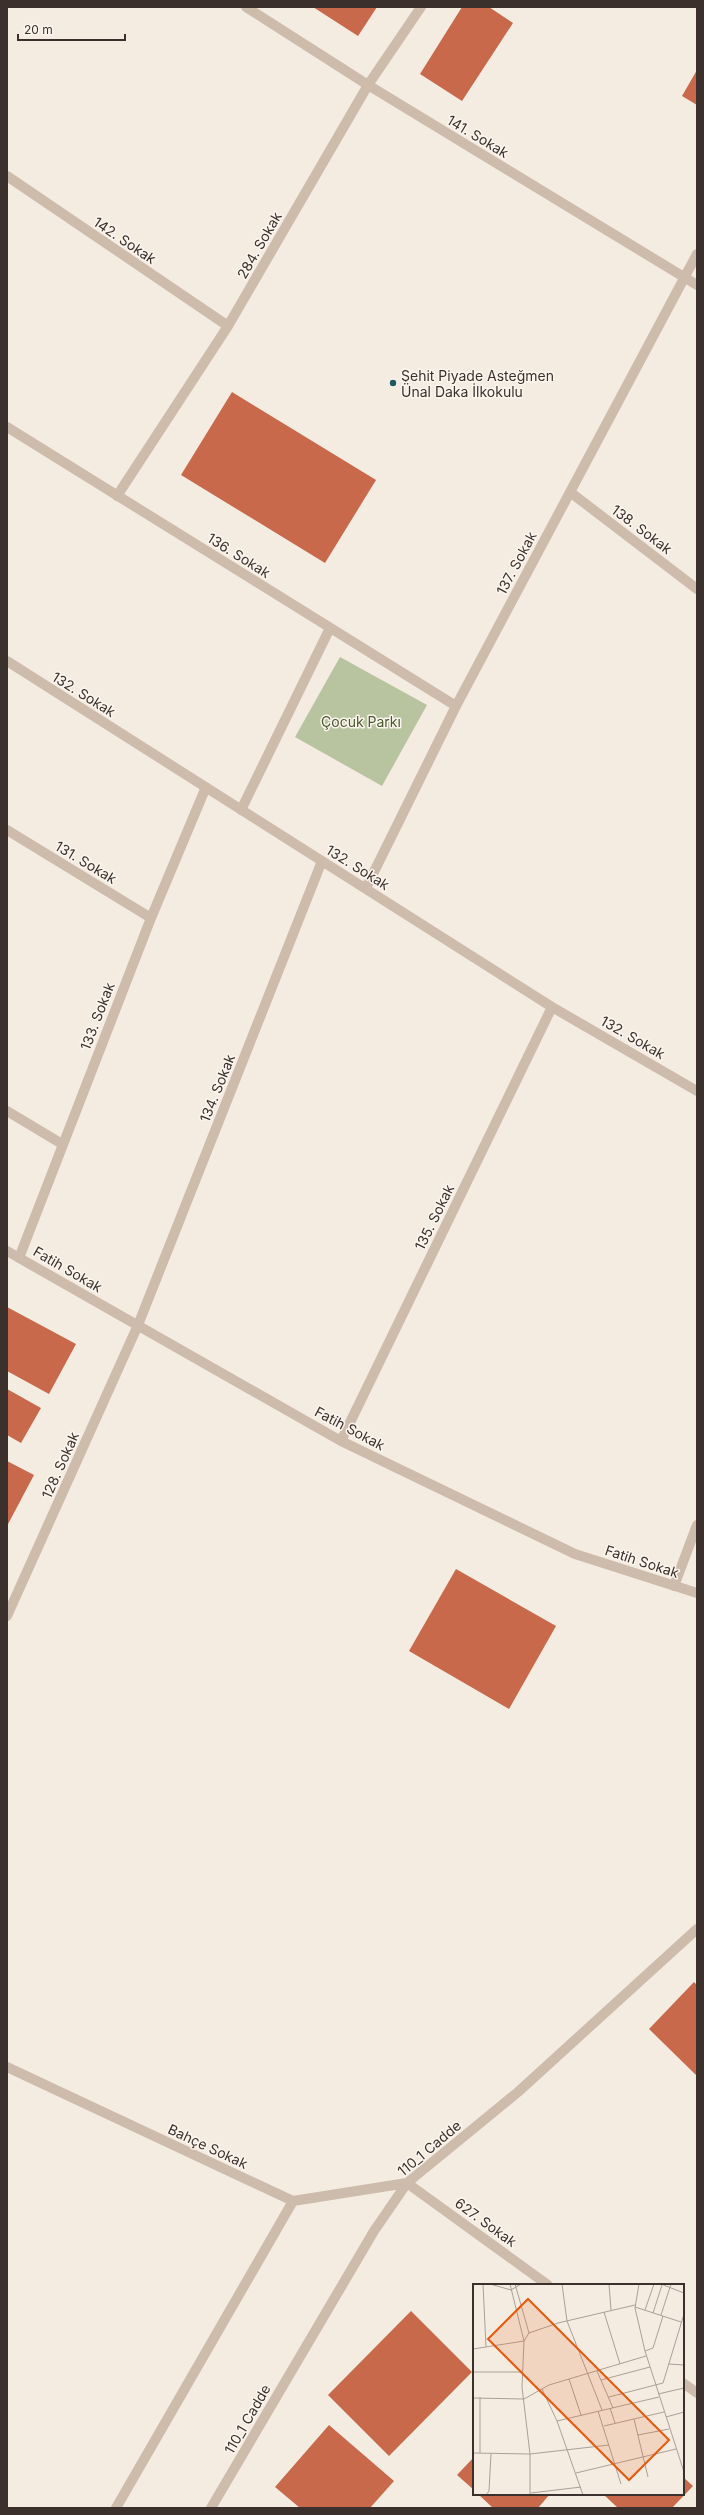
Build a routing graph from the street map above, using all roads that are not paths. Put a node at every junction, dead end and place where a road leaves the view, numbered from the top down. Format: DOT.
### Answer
graph roads {
  1 [pos="246,7"];
  2 [pos="420,7"];
  3 [pos="368,85"];
  4 [pos="7,176"];
  5 [pos="697,254"];
  6 [pos="684,278"];
  7 [pos="697,285"];
  8 [pos="228,326"];
  9 [pos="7,427"];
  10 [pos="570,492"];
  11 [pos="117,496"];
  12 [pos="697,589"];
  13 [pos="330,628"];
  14 [pos="7,661"];
  15 [pos="456,706"];
  16 [pos="206,787"];
  17 [pos="241,810"];
  18 [pos="7,830"];
  19 [pos="322,861"];
  20 [pos="366,888"];
  21 [pos="151,918"];
  22 [pos="552,1006"];
  23 [pos="697,1091"];
  24 [pos="7,1111"];
  25 [pos="62,1144"];
  26 [pos="7,1251"];
  27 [pos="19,1258"];
  28 [pos="138,1325"];
  29 [pos="341,1441"];
  30 [pos="697,1525"];
  31 [pos="674,1586"];
  32 [pos="697,1593"];
  33 [pos="7,1616"];
  34 [pos="697,1929"];
  35 [pos="7,2067"];
  36 [pos="407,2183"];
  37 [pos="293,2201"];
  38 [pos="547,2284"];
  39 [pos="684,2384"];
  40 [pos="697,2393"];
  41 [pos="116,2508"];
  42 [pos="211,2508"];
  1 -- 3 [label="street, 141. Sokak"];
  2 -- 3 [label="street, 284. Sokak"];
  3 -- 6 [label="street, 141. Sokak"];
  3 -- 8 [label="street, 284. Sokak"];
  4 -- 8 [label="street, 142. Sokak"];
  5 -- 6 [label="street, 137. Sokak"];
  6 -- 7 [label="street, 141. Sokak"];
  6 -- 10 [label="street, 137. Sokak"];
  8 -- 11 [label="street, 284. Sokak"];
  9 -- 11 [label="street, 136. Sokak"];
  10 -- 12 [label="street, 138. Sokak"];
  10 -- 15 [label="street, 137. Sokak"];
  11 -- 13 [label="street, 136. Sokak"];
  13 -- 15 [label="street, 136. Sokak"];
  13 -- 17 [label="street"];
  14 -- 16 [label="street, 132. Sokak"];
  15 -- 20 [label="street, 137. Sokak"];
  16 -- 17 [label="street, 132. Sokak"];
  16 -- 21 [label="street, 133. Sokak"];
  17 -- 19 [label="street, 132. Sokak"];
  18 -- 21 [label="street, 131. Sokak"];
  19 -- 20 [label="street, 132. Sokak"];
  19 -- 28 [label="street, 134. Sokak"];
  20 -- 22 [label="street, 132. Sokak"];
  21 -- 25 [label="street, 133. Sokak"];
  22 -- 23 [label="street, 132. Sokak"];
  22 -- 29 [label="street, 135. Sokak"];
  24 -- 25 [label="street"];
  25 -- 27 [label="street, 133. Sokak"];
  26 -- 27 [label="street, Fatih Sokak"];
  27 -- 28 [label="street, Fatih Sokak"];
  28 -- 29 [label="street, Fatih Sokak"];
  28 -- 33 [label="street, 128. Sokak"];
  29 -- 31 [label="street, Fatih Sokak"];
  30 -- 31 [label="street"];
  31 -- 32 [label="street, Fatih Sokak"];
  34 -- 36 [label="street, 110_1 Cadde"];
  35 -- 37 [label="street, Bahçe Sokak"];
  36 -- 37 [label="street"];
  36 -- 38 [label="street, 627. Sokak"];
  36 -- 42 [label="street, 110_1 Cadde"];
  37 -- 41 [label="street"];
  39 -- 40 [label="street"];
}
